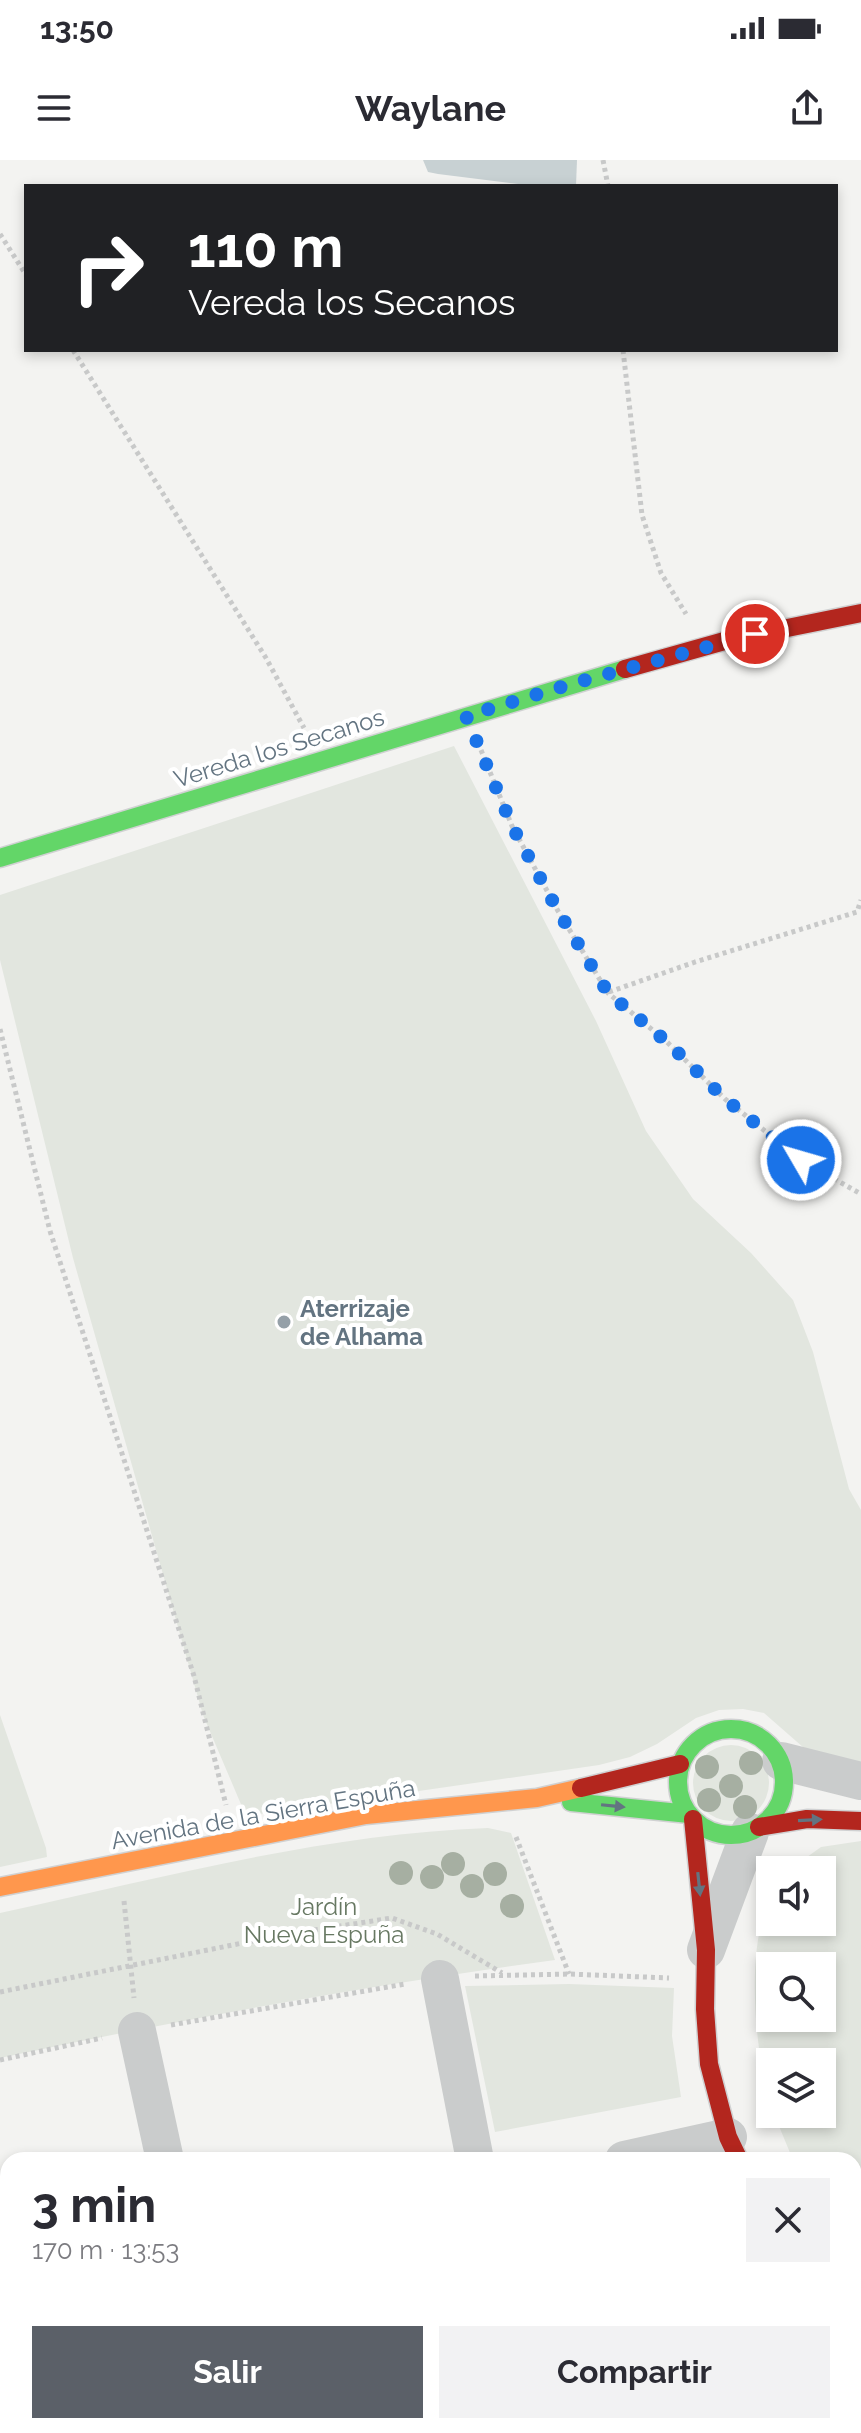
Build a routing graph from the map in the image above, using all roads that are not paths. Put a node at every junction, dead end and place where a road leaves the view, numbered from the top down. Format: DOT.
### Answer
graph roads {
  1 [pos="861,613"];
  2 [pos="0,858"];
  3 [pos="680,1764"];
  4 [pos="783,1770"];
  5 [pos="861,1781"];
  6 [pos="537,1798"];
  7 [pos="861,1798"];
  8 [pos="691,1816"];
  9 [pos="861,1821"];
  10 [pos="755,1830"];
  11 [pos="0,1887"];
  12 [pos="706,1965"];
  13 [pos="440,1979"];
  14 [pos="137,2031"];
  15 [pos="734,2149"];
  16 [pos="163,2152"];
  17 [pos="473,2152"];
  18 [pos="704,2152"];
  1 -- 2 [label="main road, Vereda los Secanos"];
  3 -- 4 [label="main road"];
  3 -- 6 [label="main road, Avenida de la Sierra Espuña"];
  3 -- 8 [label="main road"];
  4 -- 5 [label="street"];
  4 -- 7 [label="main road"];
  4 -- 10 [label="main road"];
  6 -- 8 [label="main road, Avenida de la Sierra Espuña, one-way"];
  6 -- 11 [label="main road, Avenida de la Sierra Espuña"];
  8 -- 10 [label="main road"];
  8 -- 12 [label="main road, one-way"];
  10 -- 9 [label="main road, one-way"];
  10 -- 12 [label="street"];
  12 -- 15 [label="main road"];
  13 -- 17 [label="street"];
  14 -- 16 [label="street"];
  15 -- 18 [label="street"];
}
